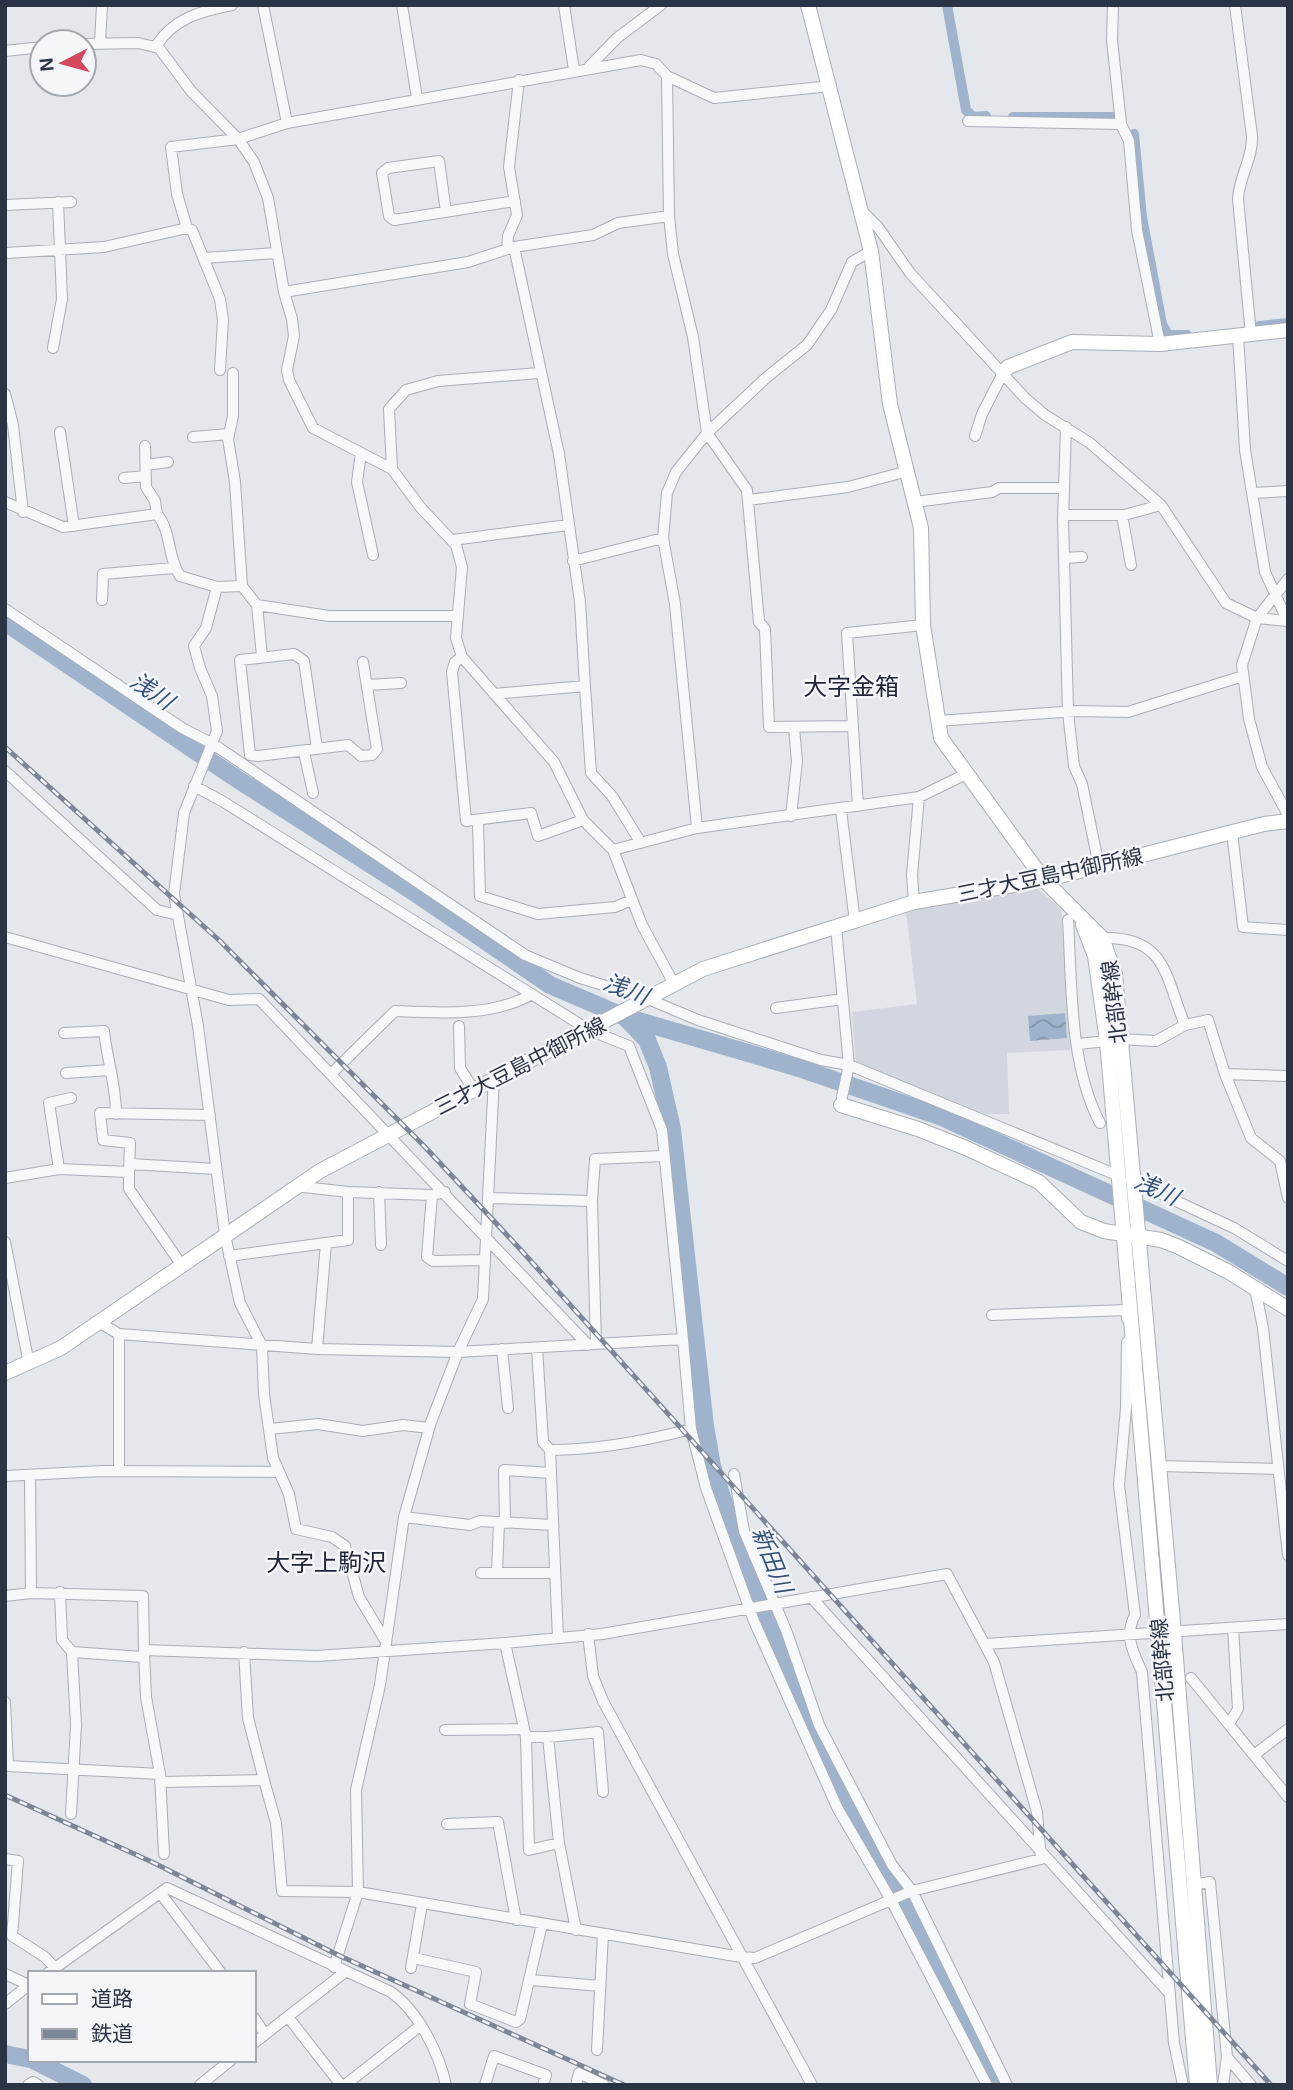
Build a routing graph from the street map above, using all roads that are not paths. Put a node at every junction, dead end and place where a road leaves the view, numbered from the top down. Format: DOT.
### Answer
graph roads {
  1 [pos="102,5"];
  2 [pos="232,5"];
  3 [pos="263,5"];
  4 [pos="402,5"];
  5 [pos="564,5"];
  6 [pos="661,5"];
  7 [pos="808,5"];
  8 [pos="1113,5"];
  9 [pos="1236,5"];
  10 [pos="100,43"];
  11 [pos="156,46"];
  12 [pos="28,49"];
  13 [pos="5,51"];
  14 [pos="589,67"];
  15 [pos="574,70"];
  16 [pos="667,76"];
  17 [pos="519,80"];
  18 [pos="831,86"];
  19 [pos="416,98"];
  20 [pos="968,121"];
  21 [pos="286,123"];
  22 [pos="1121,124"];
  23 [pos="238,139"];
  24 [pos="515,201"];
  25 [pos="58,202"];
  26 [pos="71,202"];
  27 [pos="5,205"];
  28 [pos="859,208"];
  29 [pos="446,212"];
  30 [pos="669,216"];
  31 [pos="187,228"];
  32 [pos="510,248"];
  33 [pos="871,251"];
  34 [pos="61,252"];
  35 [pos="5,253"];
  36 [pos="277,253"];
  37 [pos="204,258"];
  38 [pos="284,292"];
  39 [pos="1288,330"];
  40 [pos="1244,335"];
  41 [pos="1160,344"];
  42 [pos="53,348"];
  43 [pos="220,370"];
  44 [pos="233,373"];
  45 [pos="539,373"];
  46 [pos="1003,373"];
  47 [pos="5,394"];
  48 [pos="1066,428"];
  49 [pos="60,432"];
  50 [pos="707,433"];
  51 [pos="229,434"];
  52 [pos="975,436"];
  53 [pos="193,437"];
  54 [pos="145,446"];
  55 [pos="361,453"];
  56 [pos="168,462"];
  57 [pos="392,469"];
  58 [pos="146,470"];
  59 [pos="908,471"];
  60 [pos="124,478"];
  61 [pos="1064,488"];
  62 [pos="1288,491"];
  63 [pos="1253,493"];
  64 [pos="748,500"];
  65 [pos="5,502"];
  66 [pos="915,502"];
  67 [pos="1161,505"];
  68 [pos="23,512"];
  69 [pos="157,514"];
  70 [pos="1063,515"];
  71 [pos="1122,515"];
  72 [pos="568,525"];
  73 [pos="74,526"];
  74 [pos="663,538"];
  75 [pos="453,540"];
  76 [pos="373,555"];
  77 [pos="1082,557"];
  78 [pos="1064,558"];
  79 [pos="573,561"];
  80 [pos="1130,565"];
  81 [pos="174,568"];
  82 [pos="1288,579"];
  83 [pos="242,586"];
  84 [pos="217,587"];
  85 [pos="1274,595"];
  86 [pos="102,600"];
  87 [pos="257,605"];
  88 [pos="5,609"];
  89 [pos="456,615"];
  90 [pos="1257,618"];
  91 [pos="1287,622"];
  92 [pos="923,625"];
  93 [pos="262,656"];
  94 [pos="462,657"];
  95 [pos="363,662"];
  96 [pos="1243,676"];
  97 [pos="401,683"];
  98 [pos="368,685"];
  99 [pos="585,686"];
  100 [pos="494,694"];
  101 [pos="1068,712"];
  102 [pos="937,721"];
  103 [pos="852,726"];
  104 [pos="794,728"];
  105 [pos="213,746"];
  106 [pos="317,748"];
  107 [pos="304,752"];
  108 [pos="5,771"];
  109 [pos="964,775"];
  110 [pos="194,785"];
  111 [pos="313,793"];
  112 [pos="919,797"];
  113 [pos="858,806"];
  114 [pos="842,810"];
  115 [pos="1288,815"];
  116 [pos="791,816"];
  117 [pos="583,820"];
  118 [pos="1288,821"];
  119 [pos="478,822"];
  120 [pos="697,828"];
  121 [pos="1232,832"];
  122 [pos="641,843"];
  123 [pos="612,850"];
  124 [pos="1099,866"];
  125 [pos="1044,880"];
  126 [pos="632,901"];
  127 [pos="914,902"];
  128 [pos="1068,904"];
  129 [pos="178,915"];
  130 [pos="1068,920"];
  131 [pos="855,922"];
  132 [pos="836,927"];
  133 [pos="1288,930"];
  134 [pos="5,937"];
  135 [pos="1101,938"];
  136 [pos="674,984"];
  137 [pos="191,990"];
  138 [pos="532,994"];
  139 [pos="843,999"];
  140 [pos="643,1001"];
  141 [pos="776,1008"];
  142 [pos="1185,1025"];
  143 [pos="459,1026"];
  144 [pos="596,1027"];
  145 [pos="64,1033"];
  146 [pos="1113,1040"];
  147 [pos="1078,1044"];
  148 [pos="847,1068"];
  149 [pos="110,1070"];
  150 [pos="66,1073"];
  151 [pos="331,1074"];
  152 [pos="1226,1074"];
  153 [pos="1288,1076"];
  154 [pos="494,1078"];
  155 [pos="473,1089"];
  156 [pos="71,1098"];
  157 [pos="841,1101"];
  158 [pos="116,1114"];
  159 [pos="210,1115"];
  160 [pos="1100,1123"];
  161 [pos="389,1133"];
  162 [pos="664,1156"];
  163 [pos="130,1168"];
  164 [pos="59,1169"];
  165 [pos="216,1169"];
  166 [pos="5,1178"];
  167 [pos="1286,1181"];
  168 [pos="1125,1182"];
  169 [pos="295,1186"];
  170 [pos="348,1192"];
  171 [pos="379,1192"];
  172 [pos="445,1192"];
  173 [pos="432,1195"];
  174 [pos="489,1198"];
  175 [pos="1288,1198"];
  176 [pos="592,1201"];
  177 [pos="1130,1229"];
  178 [pos="225,1235"];
  179 [pos="485,1236"];
  180 [pos="5,1242"];
  181 [pos="326,1243"];
  182 [pos="381,1245"];
  183 [pos="229,1256"];
  184 [pos="485,1260"];
  185 [pos="1288,1261"];
  186 [pos="183,1267"];
  187 [pos="1255,1288"];
  188 [pos="1288,1309"];
  189 [pos="992,1315"];
  190 [pos="100,1323"];
  191 [pos="119,1334"];
  192 [pos="683,1339"];
  193 [pos="592,1345"];
  194 [pos="262,1346"];
  195 [pos="537,1348"];
  196 [pos="317,1349"];
  197 [pos="502,1349"];
  198 [pos="458,1352"];
  199 [pos="29,1364"];
  200 [pos="5,1373"];
  201 [pos="508,1408"];
  202 [pos="429,1428"];
  203 [pos="270,1429"];
  204 [pos="691,1429"];
  205 [pos="550,1450"];
  206 [pos="1122,1463"];
  207 [pos="1152,1466"];
  208 [pos="1278,1469"];
  209 [pos="119,1471"];
  210 [pos="278,1472"];
  211 [pos="551,1473"];
  212 [pos="734,1474"];
  213 [pos="5,1476"];
  214 [pos="30,1476"];
  215 [pos="404,1517"];
  216 [pos="502,1522"];
  217 [pos="553,1525"];
  218 [pos="1288,1555"];
  219 [pos="481,1573"];
  220 [pos="497,1573"];
  221 [pos="555,1573"];
  222 [pos="60,1592"];
  223 [pos="31,1593"];
  224 [pos="5,1596"];
  225 [pos="811,1597"];
  226 [pos="772,1605"];
  227 [pos="753,1608"];
  228 [pos="1288,1623"];
  229 [pos="1233,1628"];
  230 [pos="588,1634"];
  231 [pos="1167,1634"];
  232 [pos="1129,1637"];
  233 [pos="558,1638"];
  234 [pos="384,1640"];
  235 [pos="505,1643"];
  236 [pos="986,1644"];
  237 [pos="72,1652"];
  238 [pos="244,1652"];
  239 [pos="144,1654"];
  240 [pos="384,1654"];
  241 [pos="1191,1678"];
  242 [pos="5,1702"];
  243 [pos="1229,1724"];
  244 [pos="1288,1729"];
  245 [pos="445,1730"];
  246 [pos="525,1733"];
  247 [pos="548,1737"];
  248 [pos="1254,1755"];
  249 [pos="73,1768"];
  250 [pos="160,1778"];
  251 [pos="264,1780"];
  252 [pos="603,1792"];
  253 [pos="1288,1797"];
  254 [pos="71,1814"];
  255 [pos="447,1824"];
  256 [pos="559,1843"];
  257 [pos="1039,1852"];
  258 [pos="164,1854"];
  259 [pos="5,1859"];
  260 [pos="1187,1885"];
  261 [pos="1162,1887"];
  262 [pos="358,1892"];
  263 [pos="161,1895"];
  264 [pos="901,1896"];
  265 [pos="422,1904"];
  266 [pos="516,1920"];
  267 [pos="542,1924"];
  268 [pos="576,1930"];
  269 [pos="603,1934"];
  270 [pos="741,1957"];
  271 [pos="334,1967"];
  272 [pos="51,1970"];
  273 [pos="219,1971"];
  274 [pos="345,1972"];
  275 [pos="5,1973"];
  276 [pos="531,1980"];
  277 [pos="28,1984"];
  278 [pos="28,1986"];
  279 [pos="600,1986"];
  280 [pos="1170,1994"];
  281 [pos="5,2004"];
  282 [pos="288,2017"];
  283 [pos="256,2021"];
  284 [pos="420,2026"];
  285 [pos="265,2034"];
  286 [pos="256,2041"];
  287 [pos="597,2050"];
  288 [pos="1227,2057"];
  289 [pos="229,2062"];
  290 [pos="28,2085"];
  291 [pos="38,2085"];
  292 [pos="200,2085"];
  293 [pos="343,2085"];
  294 [pos="446,2085"];
  295 [pos="485,2085"];
  296 [pos="543,2085"];
  297 [pos="576,2085"];
  298 [pos="604,2085"];
  299 [pos="812,2085"];
  300 [pos="987,2085"];
  301 [pos="1006,2085"];
  302 [pos="1183,2085"];
  303 [pos="1197,2085"];
  304 [pos="1210,2085"];
  305 [pos="1223,2085"];
  306 [pos="1251,2085"];
  1 -- 10 [label="street"];
  2 -- 11 [label="street"];
  3 -- 21 [label="street"];
  4 -- 19 [label="street"];
  5 -- 15 [label="street"];
  6 -- 14 [label="street"];
  7 -- 18 [label="street"];
  8 -- 22 [label="street"];
  9 -- 40 [label="street"];
  10 -- 11 [label="street"];
  11 -- 23 [label="street"];
  12 -- 13 [label="street"];
  14 -- 15 [label="street"];
  14 -- 16 [label="street"];
  15 -- 17 [label="street"];
  16 -- 18 [label="street"];
  16 -- 30 [label="street"];
  17 -- 19 [label="street"];
  17 -- 24 [label="street"];
  18 -- 28 [label="street"];
  19 -- 21 [label="street"];
  20 -- 22 [label="street"];
  21 -- 23 [label="street"];
  22 -- 41 [label="street"];
  23 -- 31 [label="street"];
  23 -- 36 [label="street"];
  24 -- 29 [label="street"];
  24 -- 32 [label="street"];
  25 -- 26 [label="street"];
  25 -- 27 [label="street"];
  25 -- 34 [label="street"];
  28 -- 33 [label="street"];
  28 -- 46 [label="street"];
  29 -- 29 [label="street"];
  30 -- 32 [label="street"];
  30 -- 50 [label="street"];
  31 -- 34 [label="street"];
  31 -- 37 [label="street"];
  32 -- 38 [label="street"];
  32 -- 45 [label="street"];
  33 -- 50 [label="street"];
  33 -- 59 [label="street"];
  34 -- 35 [label="street"];
  34 -- 42 [label="street"];
  36 -- 37 [label="street"];
  36 -- 38 [label="street"];
  37 -- 43 [label="street"];
  38 -- 55 [label="street"];
  39 -- 40 [label="street"];
  40 -- 41 [label="street"];
  40 -- 63 [label="street"];
  41 -- 46 [label="street"];
  44 -- 51 [label="street"];
  45 -- 57 [label="street"];
  45 -- 72 [label="street"];
  46 -- 48 [label="street"];
  46 -- 52 [label="street"];
  47 -- 68 [label="street"];
  48 -- 61 [label="street"];
  48 -- 67 [label="street"];
  49 -- 73 [label="street"];
  50 -- 64 [label="street"];
  50 -- 74 [label="street"];
  51 -- 53 [label="street"];
  51 -- 83 [label="street"];
  54 -- 58 [label="street"];
  55 -- 57 [label="street"];
  55 -- 76 [label="street"];
  56 -- 58 [label="street"];
  57 -- 75 [label="street"];
  58 -- 60 [label="street"];
  58 -- 69 [label="street"];
  59 -- 64 [label="street"];
  59 -- 66 [label="street"];
  61 -- 66 [label="street"];
  61 -- 70 [label="street"];
  62 -- 63 [label="street"];
  63 -- 85 [label="street"];
  64 -- 104 [label="street"];
  65 -- 68 [label="street"];
  66 -- 92 [label="street"];
  67 -- 71 [label="street"];
  67 -- 90 [label="street"];
  68 -- 73 [label="street"];
  69 -- 73 [label="street"];
  69 -- 81 [label="street"];
  70 -- 71 [label="street"];
  70 -- 78 [label="street"];
  71 -- 80 [label="street"];
  72 -- 75 [label="street"];
  72 -- 79 [label="street"];
  74 -- 79 [label="street"];
  74 -- 120 [label="street"];
  75 -- 89 [label="street"];
  77 -- 78 [label="street"];
  78 -- 101 [label="street"];
  79 -- 99 [label="street"];
  81 -- 84 [label="street"];
  81 -- 86 [label="street"];
  82 -- 85 [label="street"];
  83 -- 84 [label="street"];
  83 -- 87 [label="street"];
  84 -- 105 [label="street"];
  85 -- 90 [label="street"];
  85 -- 91 [label="street"];
  87 -- 89 [label="street"];
  87 -- 93 [label="street"];
  88 -- 105 [label="street"];
  89 -- 94 [label="street"];
  90 -- 91 [label="street"];
  90 -- 96 [label="street"];
  92 -- 102 [label="street"];
  92 -- 103 [label="street"];
  93 -- 106 [label="street"];
  93 -- 107 [label="street"];
  94 -- 100 [label="street"];
  94 -- 119 [label="street"];
  95 -- 98 [label="street"];
  96 -- 101 [label="street"];
  96 -- 115 [label="street"];
  97 -- 98 [label="street"];
  98 -- 106 [label="street"];
  99 -- 100 [label="street"];
  99 -- 122 [label="street"];
  100 -- 117 [label="street"];
  101 -- 102 [label="street"];
  101 -- 124 [label="street"];
  102 -- 109 [label="street"];
  103 -- 104 [label="street"];
  103 -- 113 [label="street"];
  104 -- 116 [label="street"];
  105 -- 110 [label="street"];
  105 -- 140 [label="street"];
  106 -- 107 [label="street"];
  107 -- 111 [label="street"];
  108 -- 129 [label="street"];
  109 -- 112 [label="street"];
  109 -- 125 [label="street"];
  110 -- 129 [label="street"];
  110 -- 138 [label="street"];
  112 -- 113 [label="street"];
  112 -- 127 [label="street"];
  113 -- 114 [label="street"];
  114 -- 116 [label="street"];
  114 -- 131 [label="street"];
  116 -- 120 [label="street"];
  117 -- 119 [label="street"];
  117 -- 123 [label="street"];
  118 -- 121 [label="street, 三才大豆島中御所線"];
  119 -- 126 [label="street"];
  120 -- 122 [label="street"];
  121 -- 124 [label="street, 三才大豆島中御所線"];
  121 -- 133 [label="street"];
  122 -- 123 [label="street"];
  123 -- 126 [label="street"];
  124 -- 125 [label="street, 三才大豆島中御所線"];
  125 -- 127 [label="street, 三才大豆島中御所線"];
  125 -- 128 [label="street"];
  126 -- 136 [label="street"];
  127 -- 131 [label="street, 三才大豆島中御所線"];
  128 -- 135 [label="street, 北部幹線"];
  128 -- 146 [label="street, 北部幹線"];
  129 -- 137 [label="street"];
  130 -- 147 [label="street"];
  131 -- 132 [label="street, 三才大豆島中御所線"];
  132 -- 136 [label="street, 三才大豆島中御所線"];
  132 -- 139 [label="street"];
  134 -- 137 [label="street"];
  135 -- 142 [label="street"];
  135 -- 146 [label="street, 北部幹線"];
  136 -- 140 [label="street, 三才大豆島中御所線"];
  137 -- 151 [label="street"];
  137 -- 159 [label="street"];
  138 -- 144 [label="street"];
  138 -- 151 [label="street"];
  139 -- 141 [label="street"];
  139 -- 148 [label="street"];
  140 -- 144 [label="street, 三才大豆島中御所線"];
  140 -- 148 [label="street"];
  142 -- 146 [label="street"];
  142 -- 152 [label="street"];
  143 -- 155 [label="street"];
  144 -- 154 [label="street, 三才大豆島中御所線"];
  144 -- 162 [label="street"];
  145 -- 149 [label="street"];
  146 -- 147 [label="street"];
  146 -- 168 [label="street, 北部幹線"];
  147 -- 160 [label="street"];
  148 -- 157 [label="street"];
  148 -- 168 [label="street"];
  149 -- 150 [label="street"];
  149 -- 158 [label="street"];
  151 -- 161 [label="street"];
  152 -- 153 [label="street"];
  152 -- 167 [label="street"];
  154 -- 155 [label="street, 三才大豆島中御所線"];
  154 -- 174 [label="street"];
  155 -- 161 [label="street, 三才大豆島中御所線"];
  156 -- 164 [label="street"];
  157 -- 177 [label="street"];
  158 -- 159 [label="street"];
  158 -- 163 [label="street"];
  159 -- 165 [label="street"];
  161 -- 169 [label="street, 三才大豆島中御所線"];
  161 -- 172 [label="street"];
  162 -- 176 [label="street"];
  162 -- 192 [label="street"];
  163 -- 164 [label="street"];
  163 -- 165 [label="street"];
  163 -- 186 [label="street"];
  164 -- 166 [label="street"];
  165 -- 178 [label="street"];
  167 -- 175 [label="street"];
  168 -- 177 [label="street, 北部幹線"];
  168 -- 185 [label="street"];
  169 -- 170 [label="street"];
  169 -- 178 [label="street, 三才大豆島中御所線"];
  170 -- 171 [label="street"];
  170 -- 181 [label="street"];
  171 -- 173 [label="street"];
  171 -- 182 [label="street"];
  172 -- 173 [label="street"];
  172 -- 179 [label="street"];
  173 -- 184 [label="street"];
  174 -- 176 [label="street"];
  174 -- 179 [label="street"];
  176 -- 193 [label="street"];
  177 -- 187 [label="street"];
  177 -- 207 [label="street, 北部幹線"];
  178 -- 183 [label="street"];
  178 -- 186 [label="street, 三才大豆島中御所線"];
  179 -- 184 [label="street"];
  179 -- 193 [label="street"];
  180 -- 199 [label="street"];
  181 -- 183 [label="street"];
  181 -- 196 [label="street"];
  183 -- 194 [label="street"];
  184 -- 198 [label="street"];
  186 -- 190 [label="street, 三才大豆島中御所線"];
  187 -- 188 [label="street"];
  187 -- 208 [label="street"];
  189 -- 206 [label="street"];
  190 -- 191 [label="street"];
  190 -- 199 [label="street, 三才大豆島中御所線"];
  191 -- 194 [label="street"];
  191 -- 209 [label="street"];
  192 -- 193 [label="street"];
  192 -- 204 [label="street"];
  193 -- 195 [label="street"];
  194 -- 196 [label="street"];
  194 -- 203 [label="street"];
  195 -- 197 [label="street"];
  195 -- 205 [label="street"];
  196 -- 198 [label="street"];
  197 -- 198 [label="street"];
  197 -- 201 [label="street"];
  198 -- 202 [label="street"];
  199 -- 200 [label="street, 三才大豆島中御所線"];
  202 -- 203 [label="street"];
  202 -- 215 [label="street"];
  203 -- 210 [label="street"];
  204 -- 205 [label="street"];
  204 -- 227 [label="street"];
  205 -- 211 [label="street"];
  206 -- 207 [label="street"];
  206 -- 232 [label="street"];
  207 -- 208 [label="street"];
  207 -- 231 [label="street, 北部幹線"];
  208 -- 218 [label="street"];
  209 -- 210 [label="street"];
  209 -- 214 [label="street"];
  210 -- 234 [label="street"];
  211 -- 216 [label="street"];
  211 -- 217 [label="street"];
  212 -- 226 [label="street"];
  213 -- 214 [label="street"];
  214 -- 223 [label="street"];
  215 -- 216 [label="street"];
  215 -- 234 [label="street"];
  216 -- 217 [label="street"];
  216 -- 220 [label="street"];
  217 -- 221 [label="street"];
  219 -- 220 [label="street"];
  220 -- 221 [label="street"];
  221 -- 233 [label="street"];
  222 -- 223 [label="street"];
  222 -- 237 [label="street"];
  222 -- 239 [label="street"];
  223 -- 224 [label="street"];
  225 -- 226 [label="street"];
  225 -- 236 [label="street"];
  225 -- 257 [label="street"];
  226 -- 227 [label="street"];
  226 -- 264 [label="street"];
  227 -- 230 [label="street"];
  227 -- 264 [label="street"];
  228 -- 229 [label="street"];
  229 -- 231 [label="street"];
  229 -- 243 [label="street"];
  230 -- 233 [label="street"];
  230 -- 270 [label="street"];
  231 -- 232 [label="street"];
  231 -- 260 [label="street, 北部幹線"];
  232 -- 236 [label="street"];
  232 -- 261 [label="street"];
  233 -- 235 [label="street"];
  234 -- 240 [label="street"];
  235 -- 240 [label="street"];
  235 -- 246 [label="street"];
  236 -- 257 [label="street"];
  237 -- 239 [label="street"];
  237 -- 249 [label="street"];
  238 -- 239 [label="street"];
  238 -- 240 [label="street"];
  238 -- 251 [label="street"];
  239 -- 250 [label="street"];
  240 -- 262 [label="street"];
  241 -- 243 [label="street"];
  242 -- 249 [label="street"];
  243 -- 248 [label="street"];
  244 -- 248 [label="street"];
  245 -- 246 [label="street"];
  246 -- 247 [label="street"];
  246 -- 256 [label="street"];
  247 -- 252 [label="street"];
  247 -- 256 [label="street"];
  248 -- 253 [label="street"];
  249 -- 250 [label="street"];
  249 -- 254 [label="street"];
  250 -- 251 [label="street"];
  250 -- 258 [label="street"];
  251 -- 262 [label="street"];
  255 -- 266 [label="street"];
  256 -- 268 [label="street"];
  257 -- 264 [label="street"];
  257 -- 280 [label="street"];
  259 -- 272 [label="street"];
  260 -- 261 [label="street"];
  260 -- 288 [label="street"];
  260 -- 303 [label="street, 北部幹線"];
  260 -- 304 [label="street, 北部幹線"];
  261 -- 280 [label="street"];
  262 -- 265 [label="street"];
  262 -- 271 [label="street"];
  263 -- 271 [label="street"];
  263 -- 272 [label="street"];
  263 -- 273 [label="street"];
  264 -- 270 [label="street"];
  264 -- 300 [label="street"];
  264 -- 301 [label="street"];
  265 -- 266 [label="street"];
  265 -- 276 [label="street"];
  266 -- 267 [label="street"];
  267 -- 268 [label="street"];
  267 -- 276 [label="street"];
  268 -- 269 [label="street"];
  269 -- 270 [label="street"];
  269 -- 279 [label="street"];
  270 -- 299 [label="street"];
  271 -- 274 [label="street"];
  274 -- 282 [label="street"];
  274 -- 284 [label="street"];
  275 -- 277 [label="street"];
  276 -- 279 [label="street"];
  278 -- 281 [label="street"];
  279 -- 287 [label="street"];
  280 -- 302 [label="street"];
  282 -- 285 [label="street"];
  282 -- 293 [label="street"];
  283 -- 285 [label="street"];
  284 -- 293 [label="street"];
  284 -- 294 [label="street"];
  285 -- 286 [label="street"];
  288 -- 305 [label="street"];
  288 -- 306 [label="street"];
  289 -- 292 [label="street"];
  290 -- 291 [label="street"];
  295 -- 296 [label="street"];
  297 -- 298 [label="street"];
}
